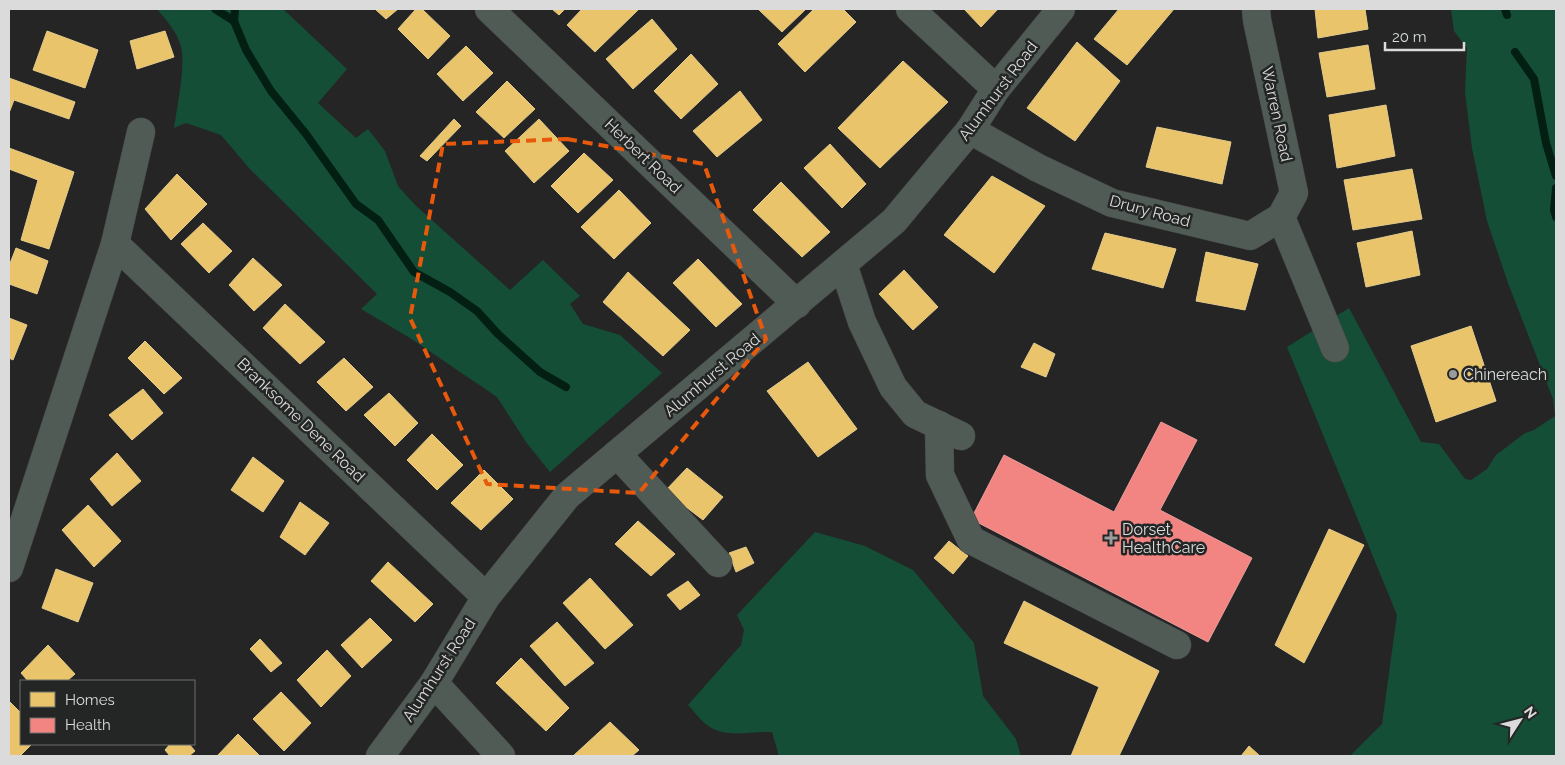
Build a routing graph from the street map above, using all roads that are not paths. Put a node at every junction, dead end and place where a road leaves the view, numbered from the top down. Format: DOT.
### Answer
graph roads {
  1 [pos="489,9"];
  2 [pos="910,9"];
  3 [pos="1061,9"];
  4 [pos="1256,9"];
  5 [pos="996,89"];
  6 [pos="970,130"];
  7 [pos="141,132"];
  8 [pos="1281,217"];
  9 [pos="115,244"];
  10 [pos="843,264"];
  11 [pos="797,304"];
  12 [pos="1335,348"];
  13 [pos="617,454"];
  14 [pos="718,563"];
  15 [pos="9,568"];
  16 [pos="486,597"];
  17 [pos="1177,645"];
  18 [pos="434,683"];
  19 [pos="380,756"];
  20 [pos="501,756"];
  1 -- 11 [label="street, Herbert Road"];
  2 -- 5 [label="street"];
  3 -- 5 [label="street, Alumhurst Road"];
  4 -- 8 [label="street, Warren Road"];
  5 -- 6 [label="street, Alumhurst Road"];
  6 -- 8 [label="street, Drury Road"];
  6 -- 10 [label="street, Alumhurst Road"];
  7 -- 9 [label="street"];
  8 -- 12 [label="street"];
  9 -- 15 [label="street"];
  9 -- 16 [label="street, Branksome Dene Road"];
  10 -- 11 [label="street, Alumhurst Road"];
  10 -- 17 [label="street"];
  11 -- 13 [label="street, Alumhurst Road"];
  13 -- 14 [label="street"];
  13 -- 16 [label="street, Alumhurst Road"];
  16 -- 18 [label="street, Alumhurst Road"];
  18 -- 19 [label="street, Alumhurst Road"];
  18 -- 20 [label="street"];
}
